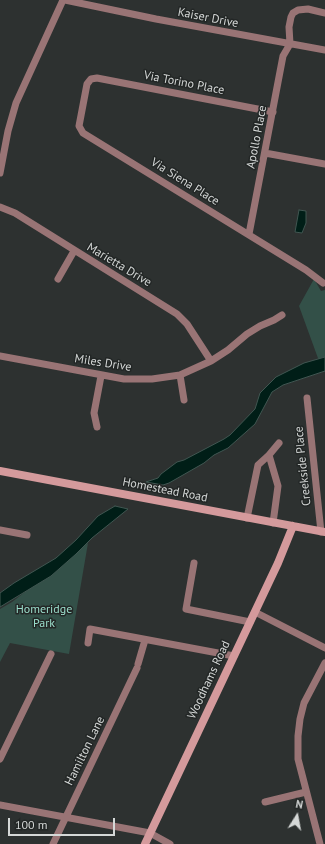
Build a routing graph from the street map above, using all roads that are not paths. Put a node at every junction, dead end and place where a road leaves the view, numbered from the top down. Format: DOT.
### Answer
graph roads {
  1 [pos="64,0"];
  2 [pos="325,13"];
  3 [pos="290,44"];
  4 [pos="325,50"];
  5 [pos="91,79"];
  6 [pos="273,112"];
  7 [pos="4,130"];
  8 [pos="265,153"];
  9 [pos="325,164"];
  10 [pos="0,173"];
  11 [pos="0,207"];
  12 [pos="248,234"];
  13 [pos="74,251"];
  14 [pos="58,279"];
  15 [pos="323,283"];
  16 [pos="282,315"];
  17 [pos="0,356"];
  18 [pos="211,361"];
  19 [pos="180,375"];
  20 [pos="101,376"];
  21 [pos="307,398"];
  22 [pos="184,400"];
  23 [pos="97,427"];
  24 [pos="279,444"];
  25 [pos="269,455"];
  26 [pos="0,471"];
  27 [pos="247,518"];
  28 [pos="273,523"];
  29 [pos="293,526"];
  30 [pos="0,530"];
  31 [pos="323,532"];
  32 [pos="27,535"];
  33 [pos="194,563"];
  34 [pos="255,612"];
  35 [pos="250,622"];
  36 [pos="145,640"];
  37 [pos="88,643"];
  38 [pos="325,648"];
  39 [pos="51,654"];
  40 [pos="234,656"];
  41 [pos="325,663"];
  42 [pos="0,759"];
  43 [pos="306,792"];
  44 [pos="265,802"];
  45 [pos="0,805"];
  46 [pos="66,817"];
  47 [pos="150,833"];
  48 [pos="52,844"];
  49 [pos="145,844"];
  50 [pos="170,844"];
  51 [pos="320,844"];
  1 -- 3 [label="street, Kaiser Drive"];
  1 -- 7 [label="street"];
  2 -- 3 [label="street"];
  3 -- 4 [label="street, Kaiser Drive"];
  3 -- 6 [label="street, Apollo Place"];
  5 -- 6 [label="street, Via Torino Place"];
  5 -- 12 [label="street, Via Siena Place"];
  6 -- 8 [label="street, Apollo Place"];
  7 -- 10 [label="street"];
  8 -- 9 [label="street"];
  8 -- 12 [label="street, Apollo Place"];
  11 -- 13 [label="street, Marietta Drive"];
  12 -- 15 [label="street, Via Siena Place"];
  13 -- 14 [label="street"];
  13 -- 18 [label="street, Marietta Drive"];
  16 -- 18 [label="street, Miles Drive"];
  17 -- 20 [label="street, Miles Drive"];
  18 -- 19 [label="street, Miles Drive"];
  19 -- 20 [label="street, Miles Drive"];
  19 -- 22 [label="street"];
  20 -- 23 [label="street"];
  21 -- 31 [label="street, Creekside Place"];
  24 -- 25 [label="street"];
  25 -- 27 [label="street"];
  25 -- 28 [label="street"];
  26 -- 27 [label="street, Homestead Road"];
  27 -- 28 [label="street, Homestead Road"];
  28 -- 29 [label="street, Homestead Road"];
  29 -- 31 [label="street, Homestead Road"];
  29 -- 34 [label="street, Woodhams Road"];
  30 -- 32 [label="street"];
  33 -- 35 [label="street"];
  34 -- 35 [label="street, Woodhams Road"];
  34 -- 38 [label="street"];
  35 -- 40 [label="street, Woodhams Road"];
  36 -- 37 [label="street"];
  36 -- 40 [label="street"];
  36 -- 46 [label="street, Hamilton Lane"];
  39 -- 42 [label="street"];
  40 -- 47 [label="street, Woodhams Road"];
  41 -- 43 [label="street"];
  43 -- 44 [label="street"];
  43 -- 51 [label="street"];
  45 -- 46 [label="street"];
  46 -- 47 [label="street"];
  46 -- 48 [label="street, Hamilton Lane"];
  47 -- 49 [label="street, Woodhams Road"];
  47 -- 50 [label="street"];
}
